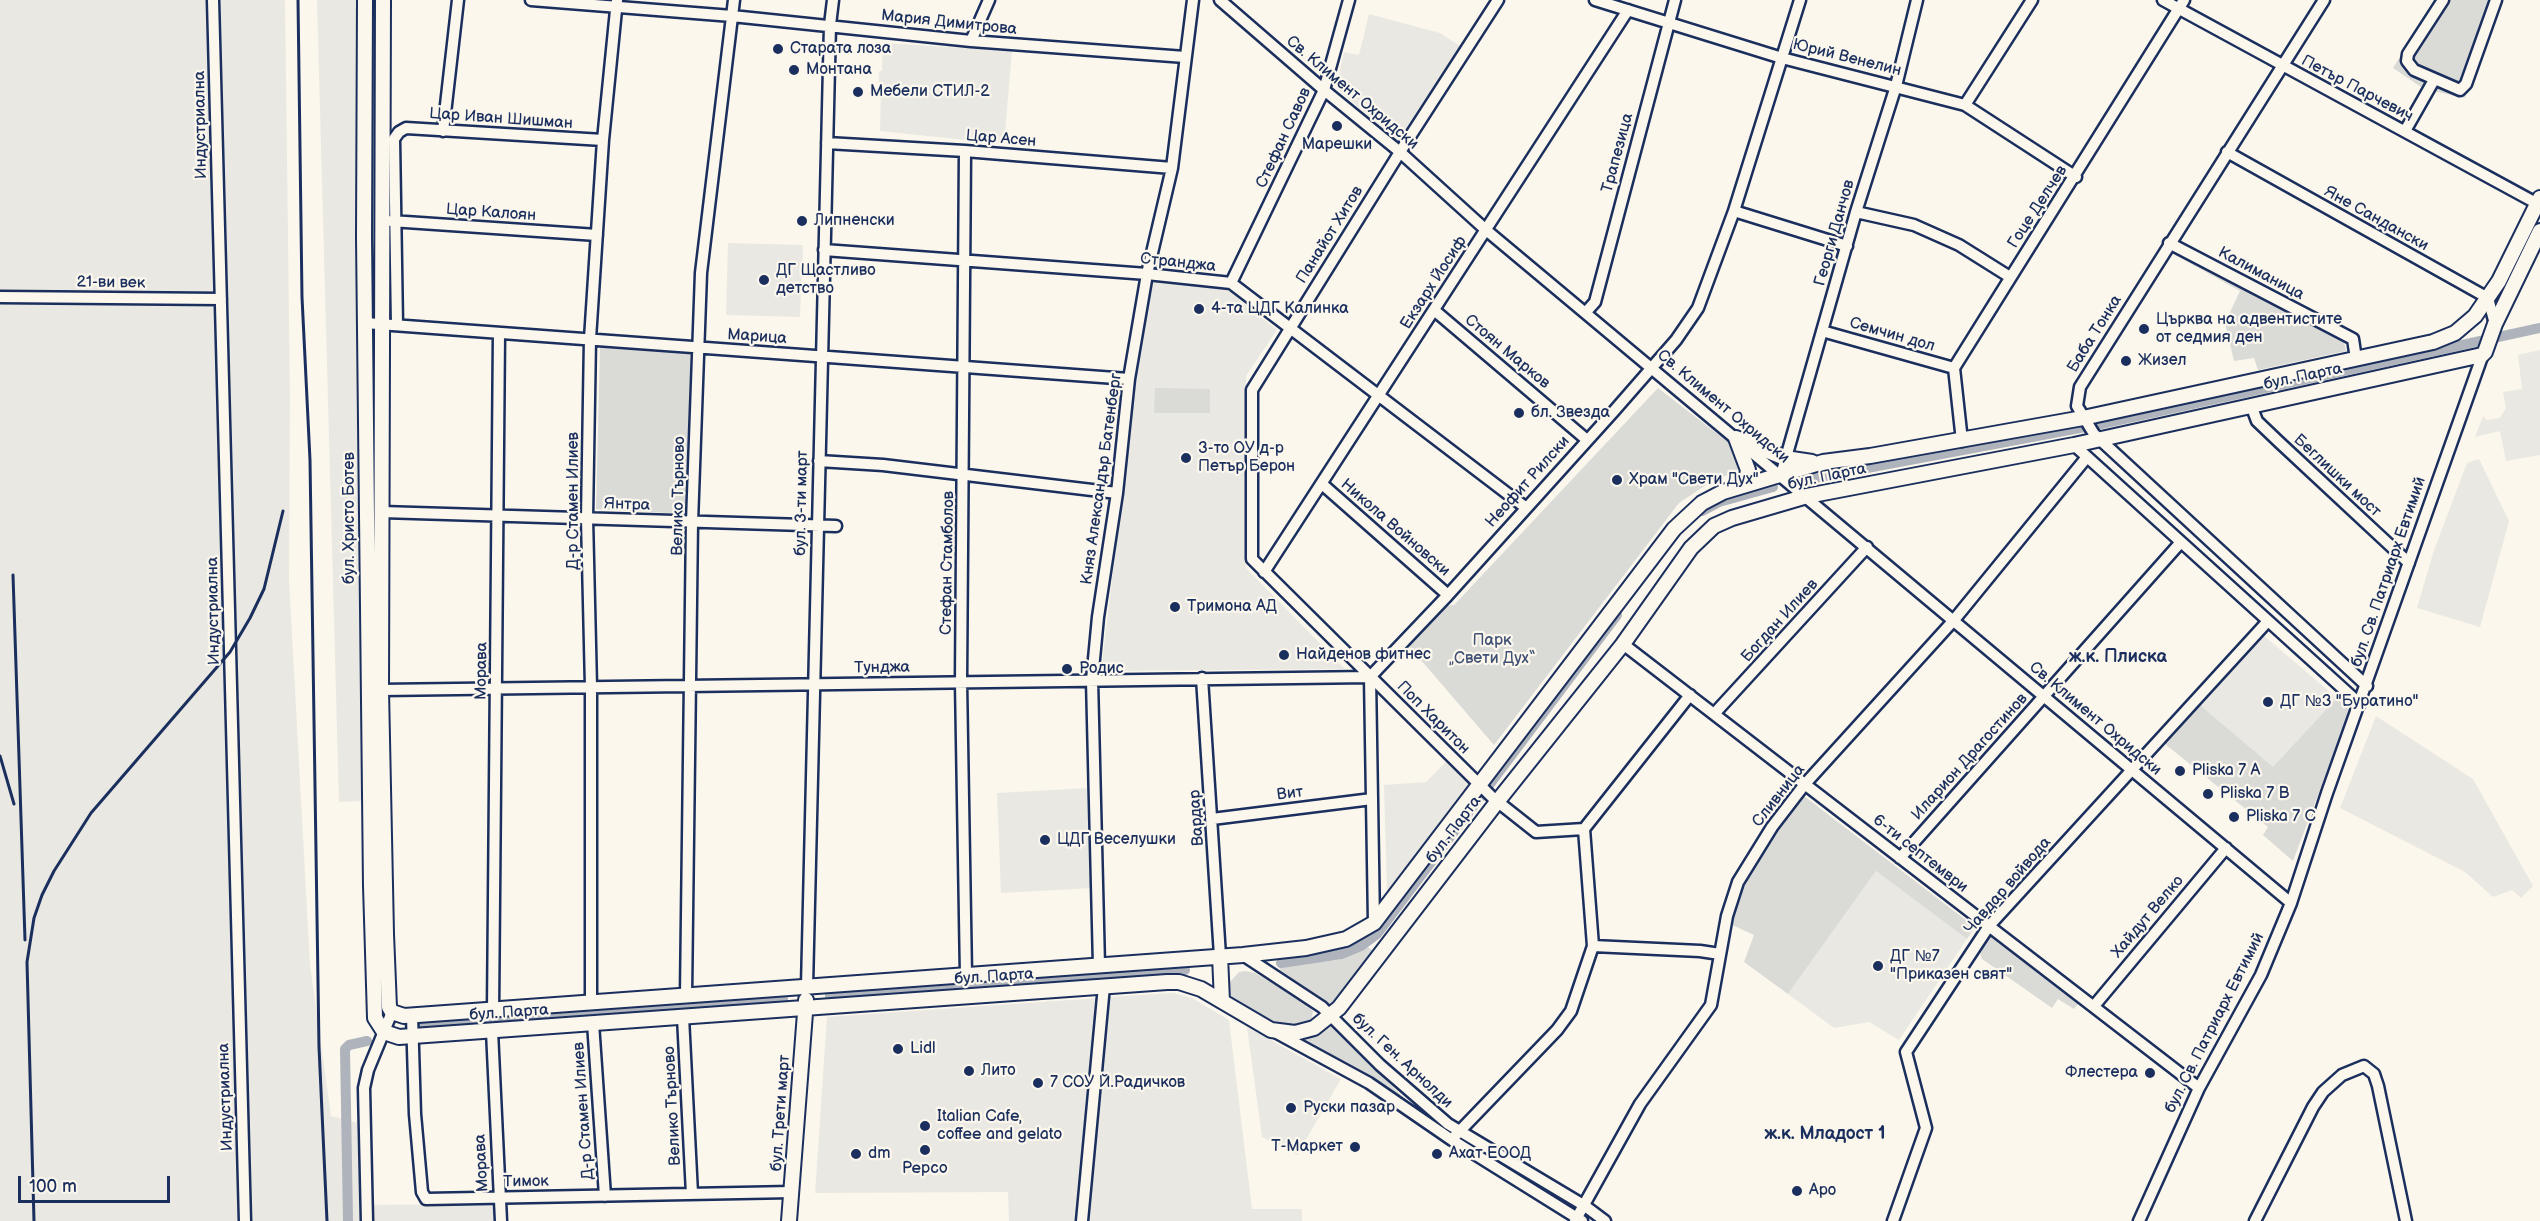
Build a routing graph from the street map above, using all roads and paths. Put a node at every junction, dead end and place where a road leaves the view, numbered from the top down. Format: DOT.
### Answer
graph roads {
  1 [pos="213,0"];
  2 [pos="366,0"];
  3 [pos="383,0"];
  4 [pos="458,0"];
  5 [pos="531,0"];
  6 [pos="734,0"];
  7 [pos="833,0"];
  8 [pos="989,0"];
  9 [pos="1193,0"];
  10 [pos="1220,0"];
  11 [pos="1349,0"];
  12 [pos="1498,0"];
  13 [pos="1595,0"];
  14 [pos="1675,0"];
  15 [pos="1800,0"];
  16 [pos="1917,0"];
  17 [pos="2032,0"];
  18 [pos="2163,0"];
  19 [pos="2324,0"];
  20 [pos="2443,0"];
  21 [pos="2496,0"];
  22 [pos="616,4"];
  23 [pos="2181,5"];
  24 [pos="1628,10"];
  25 [pos="732,16"];
  26 [pos="1668,21"];
  27 [pos="830,25"];
  28 [pos="971,41"];
  29 [pos="1185,57"];
  30 [pos="1782,58"];
  31 [pos="2282,65"];
  32 [pos="2434,80"];
  33 [pos="1896,86"];
  34 [pos="1324,90"];
  35 [pos="1965,105"];
  36 [pos="443,131"];
  37 [pos="2405,131"];
  38 [pos="603,140"];
  39 [pos="827,143"];
  40 [pos="965,151"];
  41 [pos="1400,152"];
  42 [pos="2227,152"];
  43 [pos="1172,168"];
  44 [pos="2076,177"];
  45 [pos="2539,201"];
  46 [pos="1734,211"];
  47 [pos="1856,212"];
  48 [pos="389,221"];
  49 [pos="1486,230"];
  50 [pos="2540,231"];
  51 [pos="597,235"];
  52 [pos="2169,243"];
  53 [pos="1847,246"];
  54 [pos="824,250"];
  55 [pos="965,262"];
  56 [pos="1147,274"];
  57 [pos="2010,277"];
  58 [pos="2499,281"];
  59 [pos="1231,283"];
  60 [pos="0,297"];
  61 [pos="2488,298"];
  62 [pos="221,299"];
  63 [pos="1434,310"];
  64 [pos="1586,312"];
  65 [pos="365,323"];
  66 [pos="382,324"];
  67 [pos="397,325"];
  68 [pos="1290,328"];
  69 [pos="2494,328"];
  70 [pos="1822,331"];
  71 [pos="500,333"];
  72 [pos="590,339"];
  73 [pos="698,347"];
  74 [pos="2485,351"];
  75 [pos="822,357"];
  76 [pos="2356,358"];
  77 [pos="965,367"];
  78 [pos="1652,367"];
  79 [pos="1954,368"];
  80 [pos="1130,379"];
  81 [pos="1379,395"];
  82 [pos="2251,405"];
  83 [pos="2084,420"];
  84 [pos="2097,437"];
  85 [pos="1736,438"];
  86 [pos="1587,440"];
  87 [pos="1962,441"];
  88 [pos="2074,445"];
  89 [pos="2087,457"];
  90 [pos="1785,458"];
  91 [pos="819,461"];
  92 [pos="1823,462"];
  93 [pos="964,475"];
  94 [pos="1781,475"];
  95 [pos="1322,484"];
  96 [pos="1742,486"];
  97 [pos="1117,493"];
  98 [pos="1807,496"];
  99 [pos="1525,507"];
  100 [pos="382,512"];
  101 [pos="500,516"];
  102 [pos="587,518"];
  103 [pos="692,522"];
  104 [pos="818,525"];
  105 [pos="836,526"];
  106 [pos="2181,542"];
  107 [pos="1867,547"];
  108 [pos="2409,563"];
  109 [pos="1264,572"];
  110 [pos="1448,595"];
  111 [pos="1954,620"];
  112 [pos="2268,621"];
  113 [pos="1623,644"];
  114 [pos="1370,676"];
  115 [pos="1202,678"];
  116 [pos="1092,680"];
  117 [pos="961,682"];
  118 [pos="814,684"];
  119 [pos="692,686"];
  120 [pos="2367,686"];
  121 [pos="591,687"];
  122 [pos="496,689"];
  123 [pos="388,690"];
  124 [pos="1690,696"];
  125 [pos="2044,696"];
  126 [pos="2360,704"];
  127 [pos="1714,714"];
  128 [pos="2132,769"];
  129 [pos="1805,784"];
  130 [pos="1482,787"];
  131 [pos="1372,799"];
  132 [pos="1495,800"];
  133 [pos="1212,819"];
  134 [pos="1584,830"];
  135 [pos="2226,849"];
  136 [pos="1900,858"];
  137 [pos="2292,903"];
  138 [pos="1374,922"];
  139 [pos="1989,926"];
  140 [pos="1593,946"];
  141 [pos="1720,954"];
  142 [pos="1243,955"];
  143 [pos="1220,956"];
  144 [pos="1099,966"];
  145 [pos="966,975"];
  146 [pos="1222,982"];
  147 [pos="807,986"];
  148 [pos="1104,986"];
  149 [pos="686,995"];
  150 [pos="1222,1000"];
  151 [pos="591,1002"];
  152 [pos="2094,1006"];
  153 [pos="805,1008"];
  154 [pos="493,1010"];
  155 [pos="392,1011"];
  156 [pos="412,1016"];
  157 [pos="1332,1016"];
  158 [pos="683,1017"];
  159 [pos="593,1023"];
  160 [pos="1271,1030"];
  161 [pos="492,1031"];
  162 [pos="384,1032"];
  163 [pos="412,1036"];
  164 [pos="2199,1088"];
  165 [pos="1455,1135"];
  166 [pos="792,1192"];
  167 [pos="692,1194"];
  168 [pos="605,1196"];
  169 [pos="500,1197"];
  170 [pos="1585,1206"];
  171 [pos="1578,1220"];
  172 [pos="245,1221"];
  173 [pos="367,1221"];
  174 [pos="501,1221"];
  175 [pos="789,1221"];
  176 [pos="1082,1221"];
  177 [pos="1605,1221"];
  178 [pos="1893,1221"];
  179 [pos="2139,1221"];
  180 [pos="2254,1221"];
  181 [pos="2406,1221"];
  1 -- 62 [label="street, Индустриална"];
  2 -- 65 [label="main road, бул. Христо Ботев"];
  3 -- 48 [label="main road, бул. Христо Ботев"];
  4 -- 36 [label="street"];
  5 -- 22 [label="street, Мария Димитрова"];
  6 -- 25 [label="street, Велико Търново"];
  7 -- 27 [label="street, бул. 3-ти март"];
  8 -- 28 [label="street"];
  9 -- 29 [label="street, Княз Александър Батенберг"];
  10 -- 34 [label="street, Св. Климент Охридски"];
  11 -- 34 [label="street, Стефан Савов"];
  12 -- 41 [label="street, Панайот Хитов"];
  13 -- 24 [label="street, Юрий Венелин"];
  14 -- 26 [label="street, Трапезица"];
  15 -- 30 [label="street, Неофит Рилски"];
  16 -- 33 [label="street, Георги Данчов"];
  17 -- 35 [label="street"];
  18 -- 23 [label="street, Петър Парчевич"];
  19 -- 31 [label="street, Баба Тонка"];
  20 -- 32 [label="street"];
  21 -- 32 [label="street"];
  22 -- 25 [label="street, Мария Димитрова"];
  22 -- 38 [label="street, Д-р Стамен Илиев"];
  23 -- 31 [label="street, Петър Парчевич"];
  23 -- 44 [label="street, Гоце Делчев"];
  24 -- 26 [label="street, Юрий Венелин"];
  24 -- 49 [label="street, Екзарх Йосиф"];
  25 -- 27 [label="street, Мария Димитрова"];
  25 -- 73 [label="street, Велико Търново"];
  26 -- 30 [label="street, Юрий Венелин"];
  26 -- 64 [label="street, Трапезица"];
  27 -- 28 [label="street, Мария Димитрова"];
  27 -- 39 [label="street, бул. 3-ти март"];
  28 -- 29 [label="street, Мария Димитрова"];
  29 -- 43 [label="street, Княз Александър Батенберг"];
  30 -- 33 [label="street, Юрий Венелин"];
  30 -- 46 [label="street, Неофит Рилски"];
  31 -- 37 [label="street, Петър Парчевич"];
  31 -- 42 [label="street, Баба Тонка"];
  32 -- 37 [label="street"];
  33 -- 35 [label="street, Юрий Венелин"];
  33 -- 47 [label="street, Георги Данчов"];
  34 -- 41 [label="street, Св. Климент Охридски"];
  34 -- 59 [label="street, Стефан Савов"];
  35 -- 44 [label="street, Юрий Венелин"];
  36 -- 38 [label="street, Цар Иван Шишман"];
  36 -- 48 [label="street, Цар Иван Шишман"];
  37 -- 45 [label="street, Петър Парчевич"];
  38 -- 51 [label="street, Д-р Стамен Илиев"];
  39 -- 40 [label="street, Цар Асен"];
  39 -- 54 [label="street, бул. 3-ти март"];
  40 -- 43 [label="street, Цар Асен"];
  40 -- 55 [label="street, Стефан Стамболов"];
  41 -- 49 [label="street, Св. Климент Охридски"];
  41 -- 68 [label="street, Панайот Хитов"];
  42 -- 52 [label="street, Баба Тонка"];
  42 -- 61 [label="street, Яне Сандански"];
  43 -- 56 [label="street, Княз Александър Батенберг"];
  44 -- 57 [label="street, Гоце Делчев"];
  45 -- 58 [label="main road"];
  46 -- 53 [label="street"];
  46 -- 78 [label="street, Неофит Рилски"];
  47 -- 53 [label="street, Георги Данчов"];
  47 -- 57 [label="street"];
  48 -- 51 [label="street, Цар Калоян"];
  48 -- 66 [label="main road, бул. Христо Ботев"];
  48 -- 67 [label="street"];
  49 -- 63 [label="street, Екзарх Йосиф"];
  49 -- 64 [label="street, Св. Климент Охридски"];
  50 -- 69 [label="main road, бул. Св. Патриарх Евтимий"];
  51 -- 72 [label="street, Д-р Стамен Илиев"];
  52 -- 76 [label="street, Калиманица"];
  52 -- 83 [label="street, Баба Тонка"];
  53 -- 70 [label="street, Георги Данчов"];
  54 -- 55 [label="street, Странджа"];
  54 -- 75 [label="street, бул. 3-ти март"];
  55 -- 56 [label="street, Странджа"];
  55 -- 77 [label="street, Стефан Стамболов"];
  56 -- 59 [label="street, Странджа"];
  56 -- 80 [label="street, Княз Александър Батенберг"];
  57 -- 79 [label="street, Гоце Делчев"];
  58 -- 61 [label="main road, бул. Парта"];
  58 -- 69 [label="main road"];
  59 -- 68 [label="street, Странджа"];
  60 -- 62 [label="street, 21-ви век"];
  61 -- 69 [label="street"];
  61 -- 76 [label="main road, бул. Парта"];
  62 -- 172 [label="street, Индустриална"];
  63 -- 81 [label="street, Екзарх Йосиф"];
  63 -- 86 [label="street, Стоян Марков"];
  64 -- 78 [label="street, Св. Климент Охридски"];
  65 -- 66 [label="street, Марица"];
  65 -- 162 [label="main road, бул. Христо Ботев"];
  66 -- 67 [label="street, Марица"];
  66 -- 100 [label="main road, бул. Христо Ботев"];
  67 -- 71 [label="street, Марица"];
  68 -- 81 [label="street, Странджа"];
  68 -- 109 [label="street, Панайот Хитов"];
  69 -- 74 [label="main road, бул. Св. Патриарх Евтимий"];
  70 -- 79 [label="street, Семчин дол"];
  70 -- 90 [label="street, Георги Данчов"];
  71 -- 72 [label="street, Марица"];
  71 -- 101 [label="street, Морава"];
  72 -- 73 [label="street, Марица"];
  72 -- 102 [label="street, Д-р Стамен Илиев"];
  73 -- 75 [label="street, Марица"];
  73 -- 103 [label="street, Велико Търново"];
  74 -- 82 [label="main road, бул. Парта"];
  74 -- 108 [label="street, бул. Св. Патриарх Евтимий"];
  75 -- 77 [label="street, Марица"];
  75 -- 91 [label="street, бул. 3-ти март"];
  76 -- 83 [label="main road, бул. Парта"];
  77 -- 80 [label="street, Марица"];
  77 -- 93 [label="street, Стефан Стамболов"];
  78 -- 85 [label="street, Св. Климент Охридски"];
  78 -- 86 [label="street, Неофит Рилски"];
  79 -- 87 [label="street"];
  80 -- 97 [label="street, Княз Александър Батенберг"];
  81 -- 95 [label="street, Екзарх Йосиф"];
  81 -- 99 [label="street, Странджа"];
  82 -- 84 [label="main road, бул. Парта"];
  82 -- 108 [label="street, Беглишки мост"];
  83 -- 84 [label="street, Баба Тонка"];
  83 -- 87 [label="main road, бул. Парта"];
  84 -- 88 [label="main road, бул. Парта"];
  84 -- 120 [label="street, Баба Тонка"];
  85 -- 90 [label="main road"];
  85 -- 94 [label="street, Св. Климент Охридски"];
  85 -- 96 [label="main road"];
  86 -- 99 [label="street, Неофит Рилски"];
  87 -- 92 [label="main road, бул. Парта"];
  88 -- 89 [label="street"];
  88 -- 98 [label="main road, бул. Парта"];
  89 -- 106 [label="street"];
  89 -- 111 [label="street, Сливница"];
  90 -- 92 [label="main road"];
  90 -- 94 [label="street, Георги Данчов"];
  91 -- 93 [label="street"];
  91 -- 104 [label="street, бул. 3-ти март"];
  92 -- 94 [label="main road, бул. Парта"];
  93 -- 97 [label="street"];
  93 -- 117 [label="street, Стефан Стамболов"];
  94 -- 96 [label="main road, бул. Парта"];
  94 -- 98 [label="street, Св. Климент Охридски"];
  95 -- 109 [label="street, Екзарх Йосиф"];
  95 -- 110 [label="street, Никола Войновски"];
  96 -- 130 [label="main road, бул. Парта"];
  97 -- 116 [label="street, Княз Александър Батенберг"];
  98 -- 107 [label="street, Св. Климент Охридски"];
  98 -- 113 [label="main road, бул. Парта"];
  99 -- 110 [label="street, Неофит Рилски"];
  100 -- 101 [label="street, Янтра"];
  100 -- 123 [label="main road, бул. Христо Ботев"];
  101 -- 102 [label="street, Янтра"];
  101 -- 122 [label="street, Морава"];
  102 -- 103 [label="street, Янтра"];
  102 -- 121 [label="street, Д-р Стамен Илиев"];
  103 -- 104 [label="street, Янтра"];
  103 -- 119 [label="street, Велико Търново"];
  104 -- 105 [label="street, Янтра"];
  104 -- 118 [label="street, бул. 3-ти март"];
  106 -- 112 [label="street"];
  106 -- 125 [label="street, Иларион Драгостинов"];
  107 -- 111 [label="street, Св. Климент Охридски"];
  107 -- 127 [label="street, Богдан Илиев"];
  108 -- 120 [label="street, бул. Св. Патриарх Евтимий"];
  109 -- 114 [label="street, Поп Харитон"];
  110 -- 114 [label="street, Неофит Рилски"];
  111 -- 125 [label="street, Св. Климент Охридски"];
  111 -- 129 [label="street, Сливница"];
  112 -- 126 [label="street"];
  112 -- 128 [label="street, Чавдар войвода"];
  113 -- 124 [label="street, 6-ти септември"];
  113 -- 132 [label="main road, бул. Парта"];
  114 -- 115 [label="street, Тунджа"];
  114 -- 130 [label="street, Поп Харитон"];
  114 -- 131 [label="street"];
  115 -- 116 [label="street, Тунджа"];
  115 -- 133 [label="street, Вардар"];
  116 -- 117 [label="street, Тунджа"];
  116 -- 144 [label="street, Княз Александър Батенберг"];
  117 -- 118 [label="street, Тунджа"];
  117 -- 145 [label="street, Стефан Стамболов"];
  118 -- 119 [label="street, Тунджа"];
  118 -- 147 [label="street, бул. 3-ти март"];
  119 -- 121 [label="street, Тунджа"];
  119 -- 149 [label="street, Велико Търново"];
  120 -- 126 [label="street, бул. Св. Патриарх Евтимий"];
  121 -- 122 [label="street, Тунджа"];
  121 -- 151 [label="street, Д-р Стамен Илиев"];
  122 -- 123 [label="street, Тунджа"];
  122 -- 154 [label="street, Морава"];
  123 -- 155 [label="main road, бул. Христо Ботев"];
  124 -- 127 [label="street, 6-ти септември"];
  124 -- 134 [label="street"];
  125 -- 128 [label="street, Св. Климент Охридски"];
  125 -- 136 [label="street, Иларион Драгостинов"];
  126 -- 137 [label="street, бул. Св. Патриарх Евтимий"];
  127 -- 129 [label="street, 6-ти септември"];
  128 -- 135 [label="street, Св. Климент Охридски"];
  128 -- 139 [label="street, Чавдар войвода"];
  129 -- 136 [label="street, 6-ти септември"];
  129 -- 141 [label="street, Сливница"];
  130 -- 132 [label="street, Поп Харитон"];
  130 -- 138 [label="main road, бул. Парта"];
  131 -- 133 [label="street, Вит"];
  131 -- 138 [label="street"];
  132 -- 134 [label="street, Поп Харитон"];
  132 -- 157 [label="main road, бул. Парта"];
  133 -- 143 [label="street, Вардар"];
  134 -- 140 [label="street"];
  135 -- 137 [label="street, Св. Климент Охридски"];
  135 -- 152 [label="street, Хайдут Велко"];
  136 -- 139 [label="street, 6-ти септември"];
  137 -- 164 [label="street, бул. Св. Патриарх Евтимий"];
  138 -- 142 [label="main road, бул. Парта"];
  139 -- 152 [label="street, 6-ти септември"];
  139 -- 178 [label="street, Чавдар войвода"];
  140 -- 141 [label="street"];
  140 -- 165 [label="street"];
  141 -- 170 [label="street, Сливница"];
  142 -- 143 [label="main road, бул. Парта"];
  142 -- 146 [label="main road"];
  142 -- 157 [label="street, бул. Ген. Арнолди"];
  143 -- 144 [label="main road, бул. Парта"];
  143 -- 146 [label="main road"];
  144 -- 145 [label="main road, бул. Парта"];
  145 -- 147 [label="main road, бул. Парта"];
  146 -- 150 [label="main road"];
  147 -- 149 [label="main road, бул. Парта"];
  147 -- 153 [label="main road, бул. 3-ти март"];
  148 -- 150 [label="main road, бул. Парта"];
  148 -- 153 [label="main road, бул. Парта"];
  148 -- 176 [label="street"];
  149 -- 151 [label="main road, бул. Парта"];
  150 -- 160 [label="main road, бул. Парта"];
  151 -- 154 [label="main road, бул. Парта"];
  152 -- 164 [label="street, 6-ти септември"];
  153 -- 158 [label="main road, бул. Парта"];
  153 -- 166 [label="main road, бул. Трети март"];
  154 -- 156 [label="main road, бул. Парта"];
  155 -- 156 [label="main road, бул. Парта"];
  155 -- 162 [label="street, бул. Христо Ботев"];
  156 -- 163 [label="street"];
  157 -- 160 [label="main road, бул. Парта"];
  157 -- 165 [label="street, бул. Ген. Арнолди"];
  158 -- 159 [label="main road, бул. Парта"];
  158 -- 167 [label="street, Велико Търново"];
  159 -- 161 [label="main road, бул. Парта"];
  159 -- 168 [label="street, Д-р Стамен Илиев"];
  160 -- 165 [label="street, бул. Ген. Арнолди"];
  161 -- 163 [label="main road, бул. Парта"];
  161 -- 169 [label="street, Морава"];
  162 -- 163 [label="main road, бул. Парта"];
  162 -- 173 [label="street, бул. Христо Ботев"];
  163 -- 169 [label="street, Тимок"];
  164 -- 179 [label="street, бул. Св. Патриарх Евтимий"];
  165 -- 170 [label="street, бул. Ген. Арнолди"];
  165 -- 171 [label="street, бул. Ген. Арнолди"];
  166 -- 167 [label="street, Тимок"];
  166 -- 175 [label="main road, бул. Трети март"];
  167 -- 168 [label="street, Тимок"];
  168 -- 169 [label="street, Тимок"];
  169 -- 174 [label="street, Морава"];
  170 -- 171 [label="street, Сливница"];
  170 -- 177 [label="street, бул. Ген. Арнолди"];
  180 -- 181 [label="street"];
}
